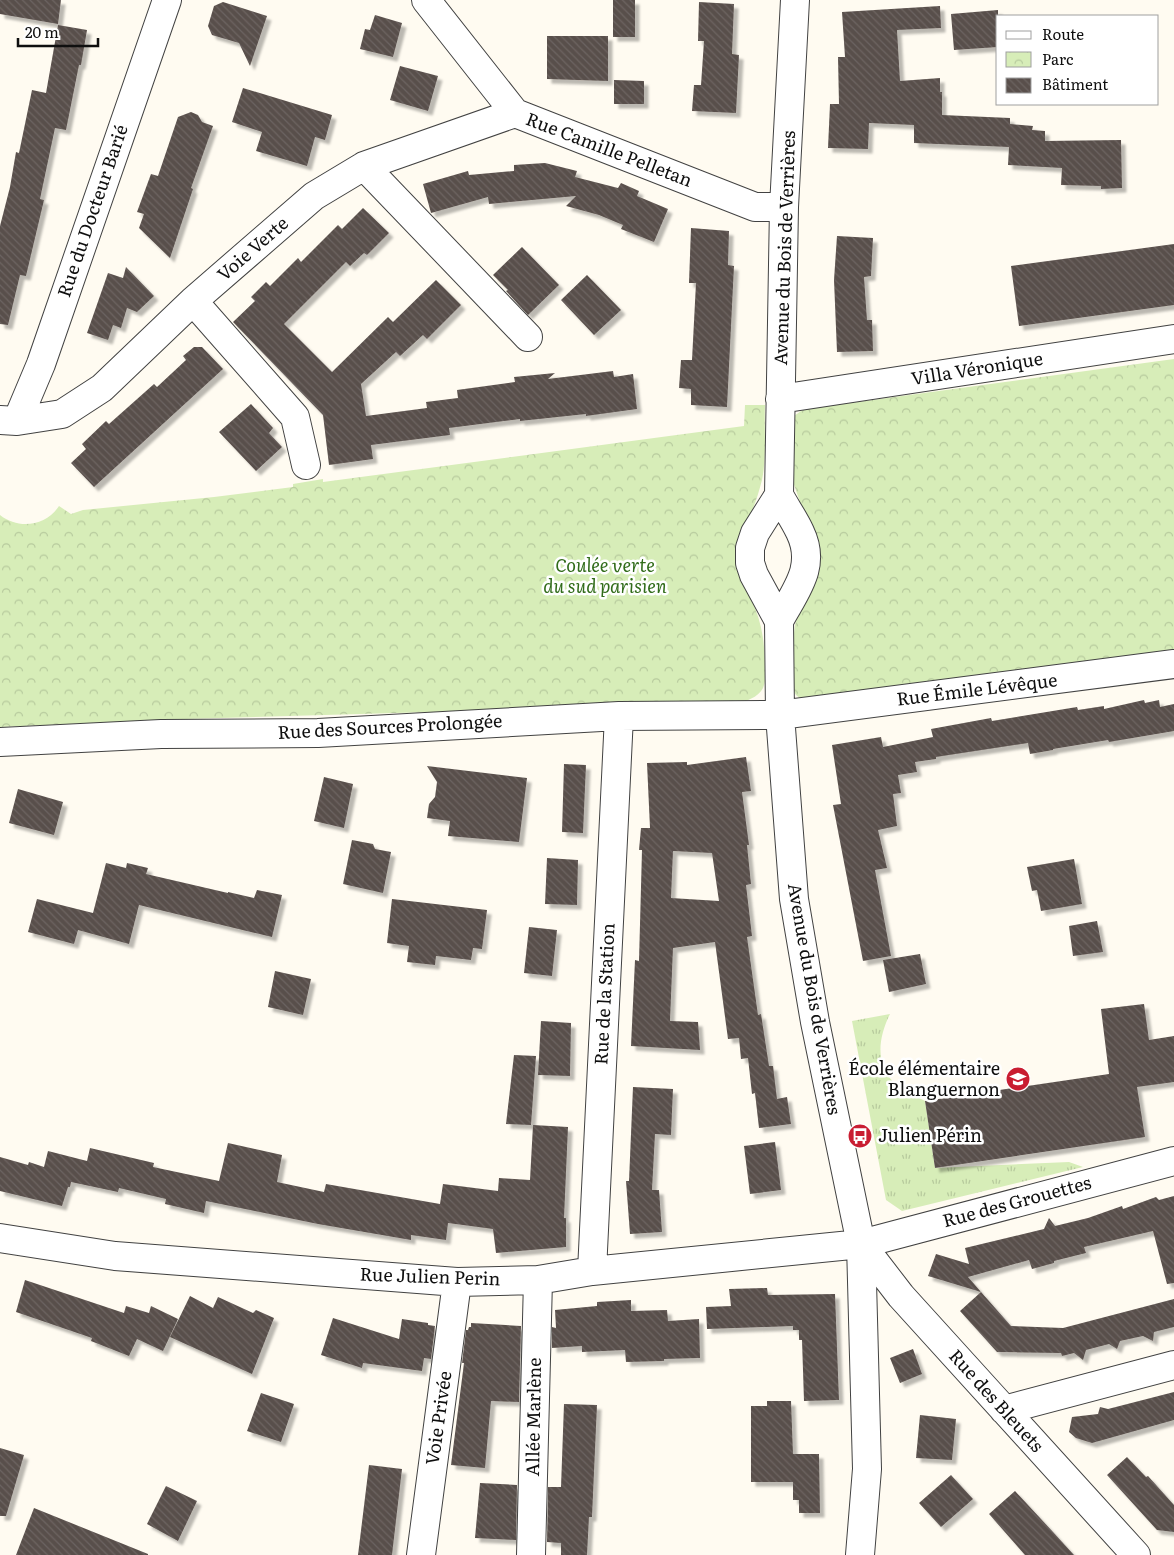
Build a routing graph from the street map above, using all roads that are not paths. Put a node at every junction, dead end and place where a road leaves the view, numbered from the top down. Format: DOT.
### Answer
graph roads {
  1 [pos="166,0"];
  2 [pos="426,0"];
  3 [pos="795,0"];
  4 [pos="515,113"];
  5 [pos="364,166"];
  6 [pos="784,207"];
  7 [pos="193,301"];
  8 [pos="528,337"];
  9 [pos="1174,339"];
  10 [pos="780,399"];
  11 [pos="9,420"];
  12 [pos="306,465"];
  13 [pos="778,496"];
  14 [pos="778,621"];
  15 [pos="1174,664"];
  16 [pos="780,715"];
  17 [pos="620,716"];
  18 [pos="0,742"];
  19 [pos="1174,1161"];
  20 [pos="0,1238"];
  21 [pos="861,1244"];
  22 [pos="592,1271"];
  23 [pos="538,1280"];
  24 [pos="457,1282"];
  25 [pos="1174,1365"];
  26 [pos="1004,1410"];
  27 [pos="421,1555"];
  28 [pos="531,1555"];
  29 [pos="860,1555"];
  30 [pos="1136,1555"];
  1 -- 11 [label="street, Rue du Docteur Barié"];
  2 -- 4 [label="street, Rue Camille Pelletan"];
  3 -- 6 [label="street, Avenue du Bois de Verrières"];
  4 -- 5 [label="street, Voie Verte"];
  4 -- 6 [label="street, Rue Camille Pelletan"];
  5 -- 7 [label="street, Voie Verte"];
  5 -- 8 [label="street"];
  6 -- 10 [label="street, Avenue du Bois de Verrières"];
  7 -- 11 [label="street, Voie Verte"];
  7 -- 12 [label="street"];
  9 -- 10 [label="street, Villa Véronique"];
  10 -- 13 [label="street, Avenue du Bois de Verrières"];
  13 -- 14 [label="street"];
  13 -- 14 [label="street"];
  14 -- 16 [label="street, Avenue du Bois de Verrières"];
  15 -- 16 [label="street, Rue Émile Lévêque"];
  16 -- 17 [label="street, Rue des Sources Prolongée"];
  16 -- 21 [label="street, Avenue du Bois de Verrières"];
  17 -- 18 [label="street, Rue des Sources Prolongée"];
  17 -- 22 [label="street, Rue de la Station"];
  19 -- 21 [label="street, Rue des Grouettes"];
  20 -- 24 [label="street, Rue Julien Perin"];
  21 -- 22 [label="street, Rue Julien Perin"];
  21 -- 26 [label="street, Rue des Bleuets"];
  21 -- 29 [label="street, Avenue du Bois de Verrières"];
  22 -- 23 [label="street, Rue Julien Perin"];
  23 -- 24 [label="street, Rue Julien Perin"];
  23 -- 28 [label="street, Allée Marlène"];
  24 -- 27 [label="street, Voie Privée"];
  25 -- 26 [label="street"];
  26 -- 30 [label="street, Rue des Bleuets"];
}
